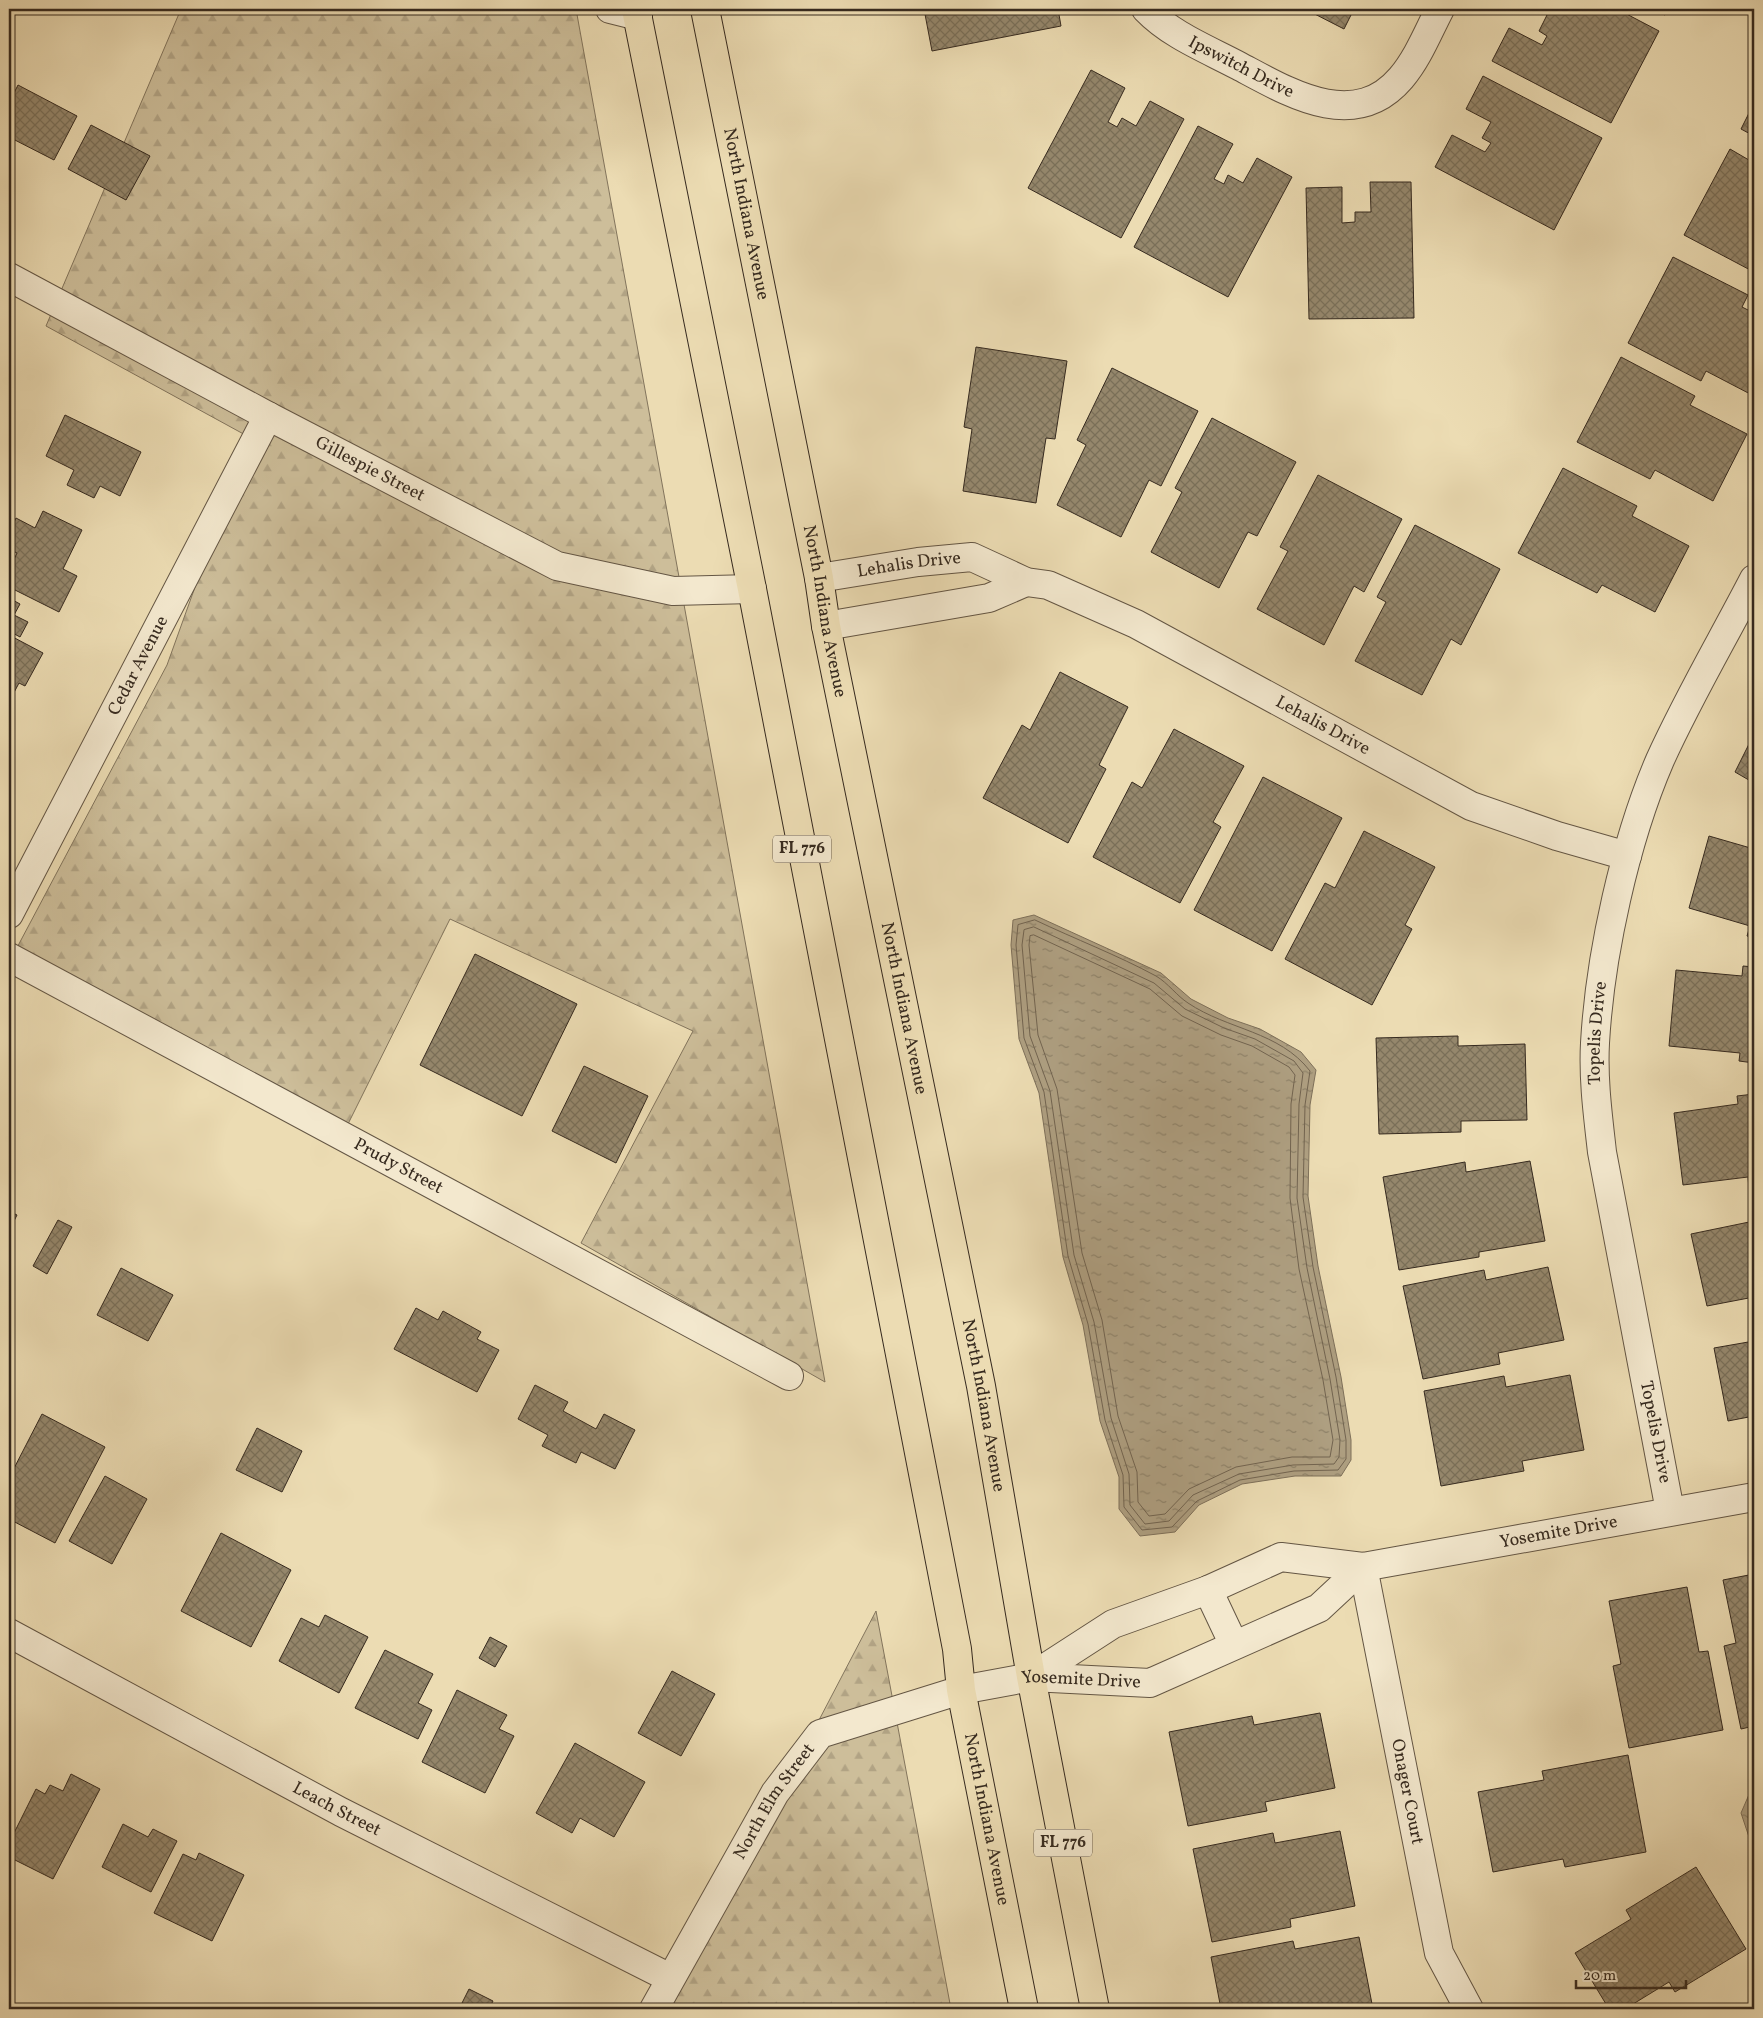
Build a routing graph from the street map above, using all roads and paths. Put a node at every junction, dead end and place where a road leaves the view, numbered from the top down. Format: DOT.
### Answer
graph roads {
  1 [pos="610,9"];
  2 [pos="705,9"];
  3 [pos="1146,9"];
  4 [pos="1440,9"];
  5 [pos="637,12"];
  6 [pos="9,277"];
  7 [pos="268,416"];
  8 [pos="819,578"];
  9 [pos="1754,579"];
  10 [pos="1026,582"];
  11 [pos="752,589"];
  12 [pos="826,626"];
  13 [pos="1627,856"];
  14 [pos="9,914"];
  15 [pos="9,957"];
  16 [pos="790,1376"];
  17 [pos="1754,1497"];
  18 [pos="1670,1511"];
  19 [pos="1363,1567"];
  20 [pos="1208,1590"];
  21 [pos="9,1633"];
  22 [pos="1234,1646"];
  23 [pos="1031,1677"];
  24 [pos="962,1690"];
  25 [pos="670,1978"];
  26 [pos="654,2009"];
  27 [pos="1024,2009"];
  28 [pos="1095,2009"];
  29 [pos="1469,2009"];
  1 -- 5 [label="street"];
  2 -- 8 [label="main road, North Indiana Avenue / FL 776"];
  3 -- 4 [label="street, Ipswitch Drive"];
  5 -- 11 [label="main road, North Indiana Avenue / FL 776"];
  6 -- 7 [label="street, Gillespie Street"];
  7 -- 11 [label="street, Gillespie Street"];
  7 -- 14 [label="street, Cedar Avenue"];
  8 -- 10 [label="street, Lehalis Drive"];
  8 -- 12 [label="main road, North Indiana Avenue / FL 776"];
  9 -- 13 [label="street, Topelis Drive"];
  10 -- 12 [label="street"];
  10 -- 13 [label="street, Lehalis Drive"];
  11 -- 24 [label="main road, North Indiana Avenue / FL 776"];
  12 -- 23 [label="main road, North Indiana Avenue / FL 776"];
  13 -- 18 [label="street, Topelis Drive"];
  15 -- 16 [label="street, Prudy Street"];
  17 -- 18 [label="street, Yosemite Drive"];
  18 -- 19 [label="street, Yosemite Drive"];
  19 -- 20 [label="street, Yosemite Drive"];
  19 -- 22 [label="street, Yosemite Drive"];
  19 -- 29 [label="street, Onager Court"];
  20 -- 22 [label="street"];
  20 -- 23 [label="street, Yosemite Drive"];
  21 -- 25 [label="street, Leach Street"];
  22 -- 23 [label="street, Yosemite Drive"];
  23 -- 24 [label="street, North Elm Street"];
  23 -- 28 [label="main road, North Indiana Avenue / FL 776"];
  24 -- 25 [label="street, North Elm Street"];
  24 -- 27 [label="main road, North Indiana Avenue / FL 776"];
  25 -- 26 [label="street, North Elm Street"];
}
